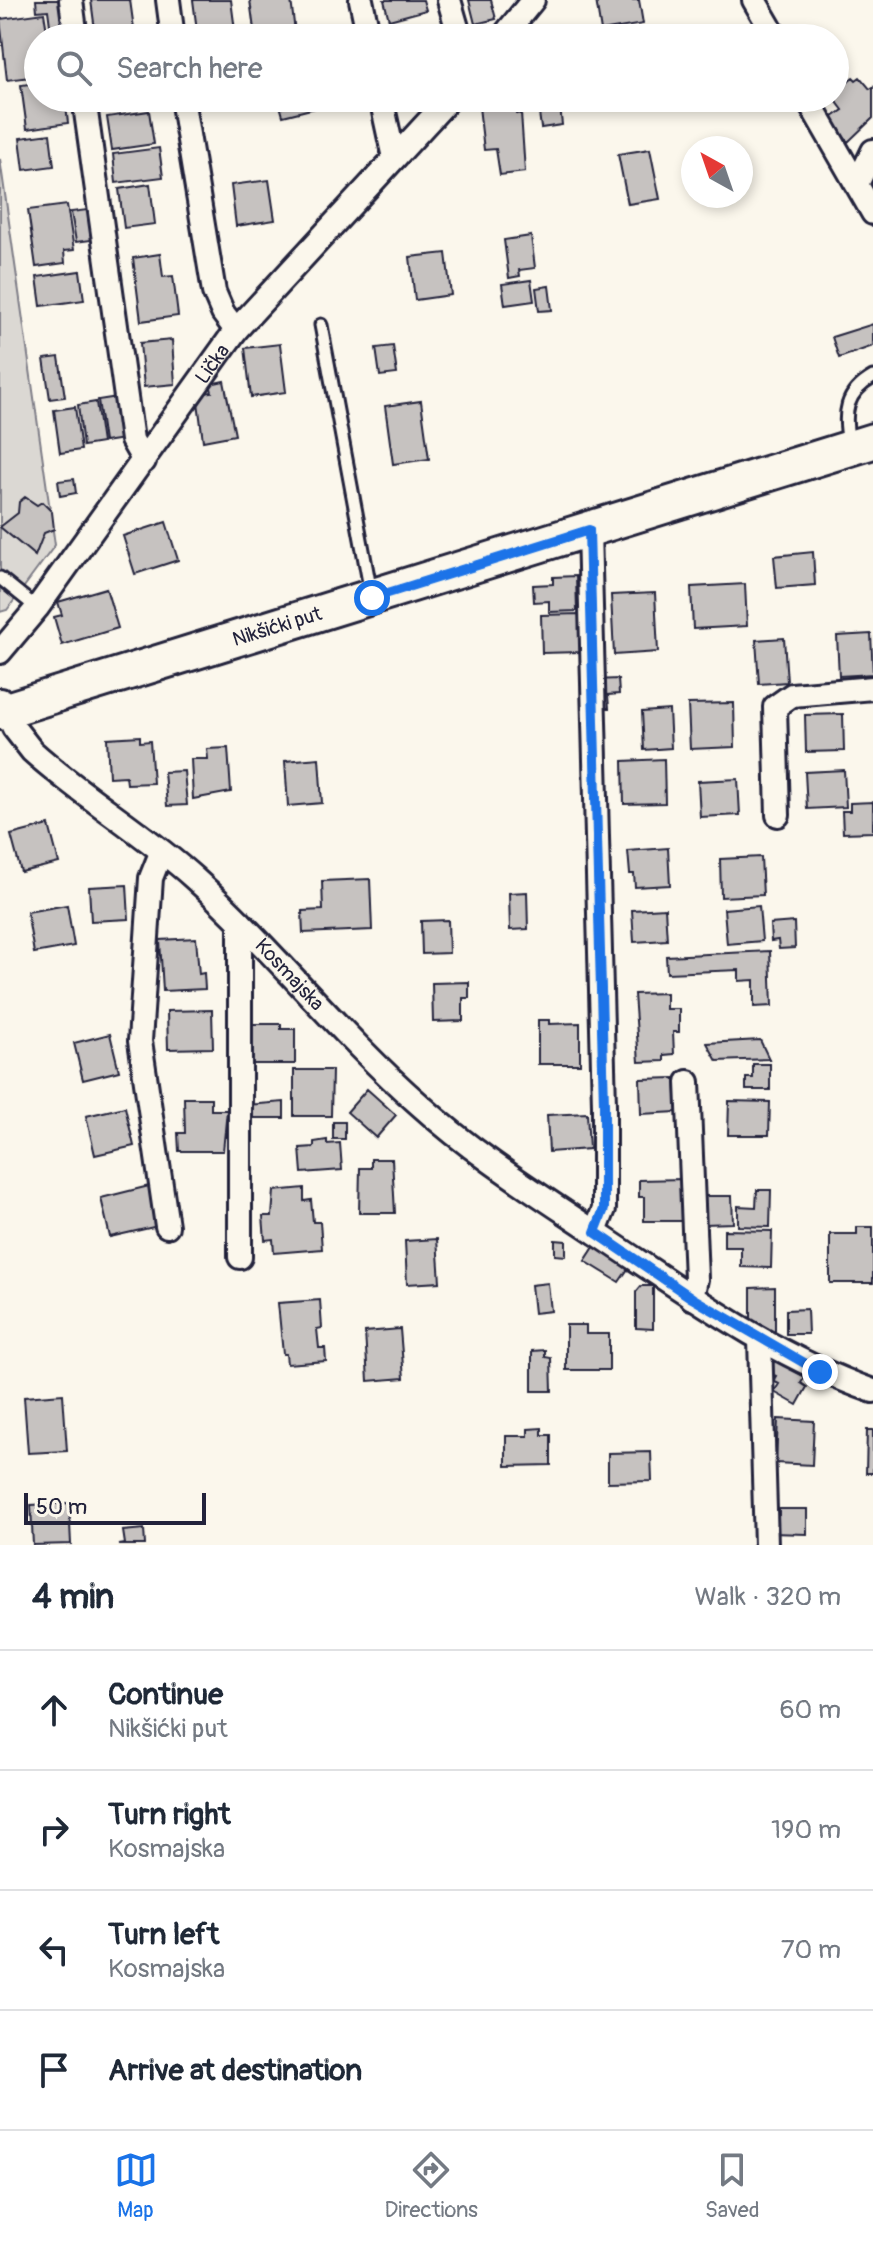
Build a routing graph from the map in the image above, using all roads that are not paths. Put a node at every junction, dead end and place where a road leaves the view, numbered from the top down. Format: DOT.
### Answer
graph roads {
  1 [pos="71,0"];
  2 [pos="168,0"];
  3 [pos="361,0"];
  4 [pos="449,0"];
  5 [pos="533,0"];
  6 [pos="754,0"];
  7 [pos="74,24"];
  8 [pos="171,24"];
  9 [pos="366,24"];
  10 [pos="456,24"];
  11 [pos="513,24"];
  12 [pos="768,24"];
  13 [pos="86,112"];
  14 [pos="184,112"];
  15 [pos="384,112"];
  16 [pos="437,112"];
  17 [pos="815,112"];
  18 [pos="873,151"];
  19 [pos="394,158"];
  20 [pos="857,184"];
  21 [pos="873,213"];
  22 [pos="321,325"];
  23 [pos="236,330"];
  24 [pos="873,377"];
  25 [pos="861,444"];
  26 [pos="144,461"];
  27 [pos="589,530"];
  28 [pos="0,578"];
  29 [pos="372,598"];
  30 [pos="37,608"];
  31 [pos="0,652"];
  32 [pos="873,688"];
  33 [pos="2,707"];
  34 [pos="778,815"];
  35 [pos="161,853"];
  36 [pos="240,922"];
  37 [pos="688,1082"];
  38 [pos="167,1226"];
  39 [pos="595,1232"];
  40 [pos="240,1257"];
  41 [pos="692,1298"];
  42 [pos="760,1339"];
  43 [pos="873,1391"];
  44 [pos="766,1545"];
  1 -- 7 [label="street"];
  2 -- 8 [label="street"];
  3 -- 9 [label="street"];
  4 -- 10 [label="street"];
  5 -- 11 [label="street"];
  6 -- 12 [label="street"];
  13 -- 26 [label="street"];
  14 -- 23 [label="street"];
  15 -- 19 [label="street"];
  16 -- 19 [label="street, Lička"];
  17 -- 20 [label="street"];
  18 -- 20 [label="street"];
  19 -- 23 [label="street, Lička"];
  20 -- 21 [label="street"];
  22 -- 29 [label="lane"];
  23 -- 26 [label="street, Lička"];
  24 -- 25 [label="lane"];
  25 -- 27 [label="main road, Nikšićki put"];
  26 -- 30 [label="street, Lička"];
  27 -- 29 [label="main road, Nikšićki put"];
  27 -- 39 [label="street"];
  28 -- 30 [label="lane"];
  29 -- 33 [label="main road, Nikšićki put"];
  30 -- 31 [label="street, Lička"];
  32 -- 34 [label="street"];
  33 -- 35 [label="street, Kosmajska"];
  35 -- 36 [label="street, Kosmajska"];
  35 -- 38 [label="street"];
  36 -- 39 [label="street, Kosmajska"];
  36 -- 40 [label="street"];
  37 -- 41 [label="street"];
  39 -- 41 [label="street, Kosmajska"];
  41 -- 42 [label="street, Kosmajska"];
  42 -- 43 [label="street, Kosmajska"];
  42 -- 44 [label="street"];
}
